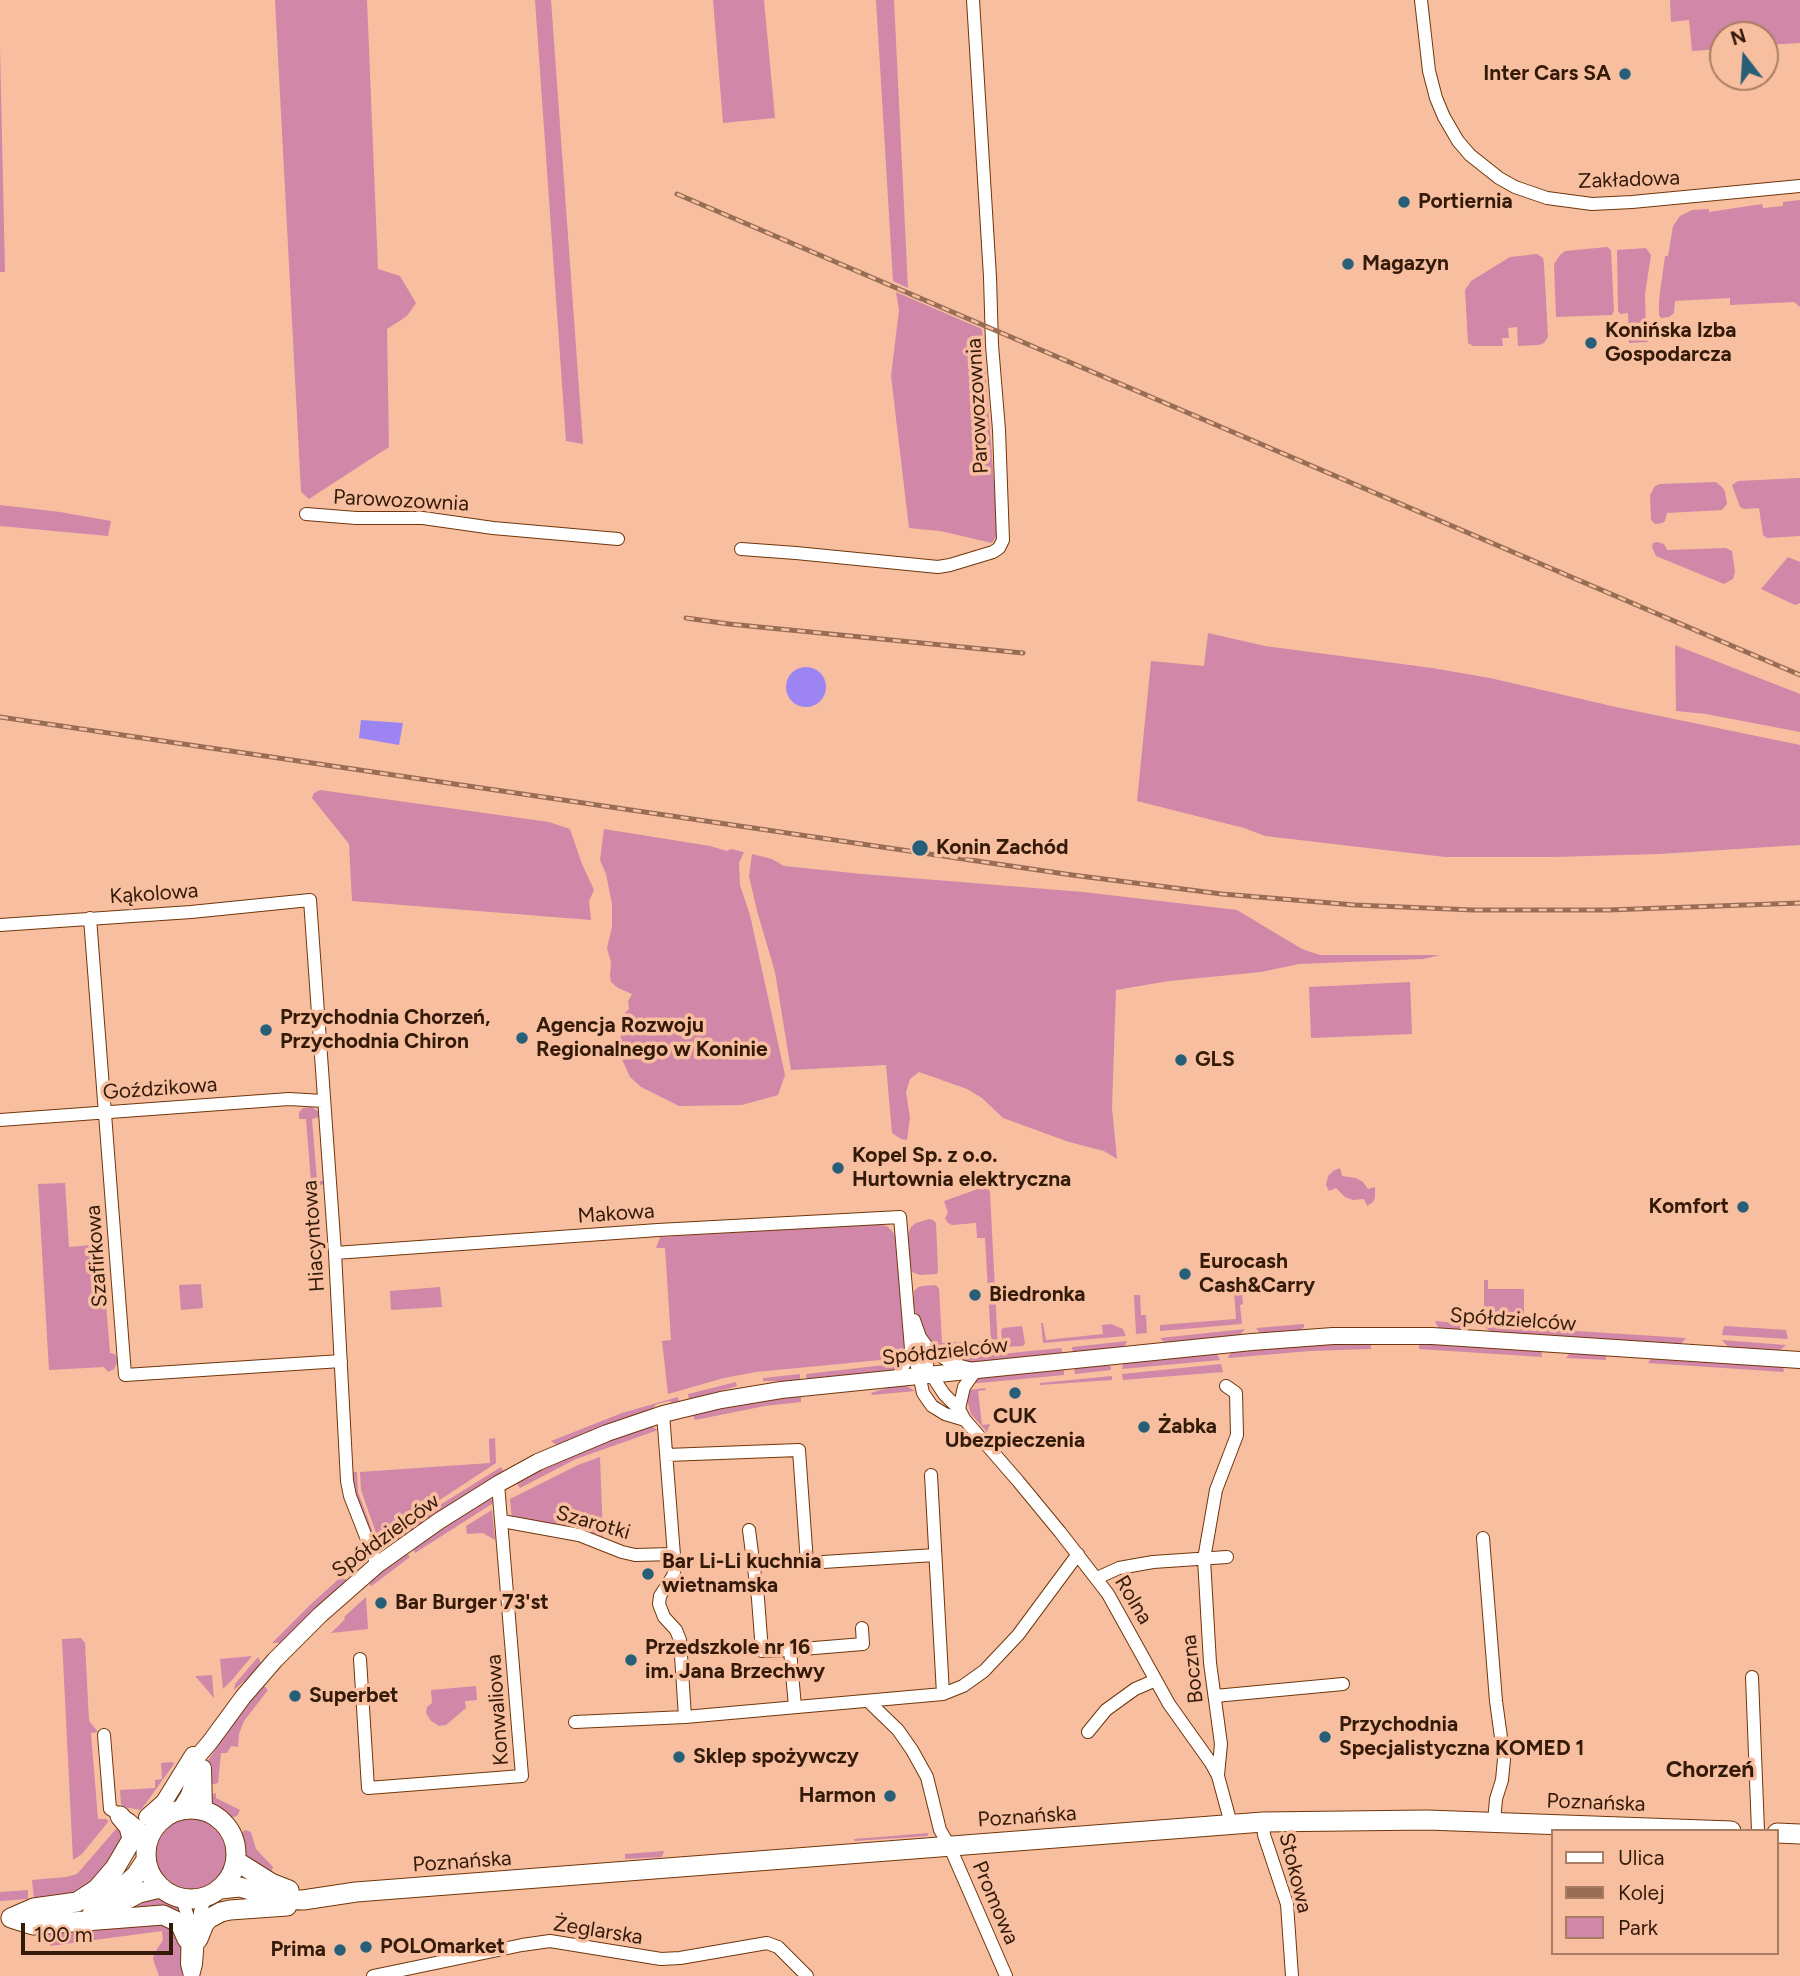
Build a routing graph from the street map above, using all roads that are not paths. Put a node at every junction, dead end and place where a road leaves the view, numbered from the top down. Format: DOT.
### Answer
graph roads {
  1 [pos="973,0"];
  2 [pos="1420,0"];
  3 [pos="1800,187"];
  4 [pos="306,514"];
  5 [pos="618,538"];
  6 [pos="741,549"];
  7 [pos="310,900"];
  8 [pos="90,918"];
  9 [pos="0,925"];
  10 [pos="323,1101"];
  11 [pos="105,1112"];
  12 [pos="0,1120"];
  13 [pos="335,1253"];
  14 [pos="908,1296"];
  15 [pos="928,1348"];
  16 [pos="911,1349"];
  17 [pos="1800,1360"];
  18 [pos="341,1361"];
  19 [pos="976,1370"];
  20 [pos="925,1375"];
  21 [pos="898,1378"];
  22 [pos="1226,1386"];
  23 [pos="663,1414"];
  24 [pos="962,1415"];
  25 [pos="667,1455"];
  26 [pos="931,1475"];
  27 [pos="498,1484"];
  28 [pos="502,1521"];
  29 [pos="749,1530"];
  30 [pos="1482,1538"];
  31 [pos="674,1553"];
  32 [pos="1078,1554"];
  33 [pos="935,1555"];
  34 [pos="1227,1557"];
  35 [pos="1205,1559"];
  36 [pos="377,1565"];
  37 [pos="1097,1578"];
  38 [pos="862,1628"];
  39 [pos="790,1650"];
  40 [pos="360,1659"];
  41 [pos="1752,1677"];
  42 [pos="1156,1680"];
  43 [pos="1343,1684"];
  44 [pos="943,1694"];
  45 [pos="1215,1696"];
  46 [pos="868,1701"];
  47 [pos="795,1707"];
  48 [pos="685,1717"];
  49 [pos="575,1722"];
  50 [pos="1088,1732"];
  51 [pos="104,1735"];
  52 [pos="214,1737"];
  53 [pos="1218,1776"];
  54 [pos="204,1811"];
  55 [pos="120,1816"];
  56 [pos="160,1820"];
  57 [pos="1263,1822"];
  58 [pos="1494,1822"];
  59 [pos="1231,1824"];
  60 [pos="1678,1829"];
  61 [pos="1758,1829"];
  62 [pos="1779,1833"];
  63 [pos="1800,1834"];
  64 [pos="949,1845"];
  65 [pos="146,1860"];
  66 [pos="236,1861"];
  67 [pos="160,1888"];
  68 [pos="213,1893"];
  69 [pos="328,1895"];
  70 [pos="182,1899"];
  71 [pos="61,1914"];
  72 [pos="5,1918"];
  73 [pos="192,1939"];
  74 [pos="398,1973"];
  75 [pos="1001,1975"];
  76 [pos="191,1976"];
  77 [pos="373,1976"];
  78 [pos="807,1976"];
  79 [pos="1292,1976"];
  1 -- 6 [label="street, Parowozownia"];
  2 -- 3 [label="street, Zakładowa"];
  4 -- 5 [label="street, Parowozownia"];
  7 -- 8 [label="street, Kąkolowa"];
  7 -- 10 [label="street, Hiacyntowa"];
  8 -- 9 [label="street, Kąkolowa"];
  8 -- 11 [label="street, Szafirkowa"];
  10 -- 11 [label="street, Goździkowa"];
  10 -- 13 [label="street, Hiacyntowa"];
  11 -- 12 [label="street, Goździkowa"];
  11 -- 18 [label="street, Szafirkowa"];
  13 -- 14 [label="street, Makowa"];
  13 -- 18 [label="street, Hiacyntowa"];
  14 -- 15 [label="street"];
  14 -- 16 [label="street"];
  15 -- 19 [label="street"];
  15 -- 20 [label="street"];
  16 -- 20 [label="street"];
  16 -- 21 [label="street"];
  17 -- 19 [label="street, Spółdzielców"];
  18 -- 36 [label="street, Hiacyntowa"];
  19 -- 20 [label="street, Spółdzielców"];
  19 -- 24 [label="street"];
  20 -- 21 [label="street, Spółdzielców"];
  20 -- 24 [label="street, Rolna"];
  21 -- 23 [label="street, Spółdzielców"];
  22 -- 35 [label="street, Boczna"];
  23 -- 25 [label="street"];
  23 -- 27 [label="street, Spółdzielców"];
  24 -- 32 [label="street, Rolna"];
  25 -- 31 [label="street"];
  25 -- 33 [label="street"];
  26 -- 33 [label="street"];
  27 -- 28 [label="street, Konwaliowa"];
  27 -- 36 [label="street, Spółdzielców"];
  28 -- 31 [label="street, Szarotki"];
  28 -- 40 [label="street, Konwaliowa"];
  29 -- 39 [label="street"];
  30 -- 58 [label="street"];
  31 -- 48 [label="street"];
  32 -- 37 [label="street, Rolna"];
  32 -- 44 [label="street"];
  33 -- 44 [label="street"];
  34 -- 35 [label="street"];
  35 -- 37 [label="street"];
  35 -- 45 [label="street, Boczna"];
  36 -- 52 [label="street, Spółdzielców"];
  37 -- 42 [label="street, Rolna"];
  38 -- 39 [label="street"];
  39 -- 47 [label="street"];
  41 -- 61 [label="street"];
  42 -- 50 [label="street"];
  42 -- 53 [label="street, Rolna"];
  43 -- 45 [label="street"];
  44 -- 46 [label="street"];
  45 -- 53 [label="street, Boczna"];
  46 -- 47 [label="street"];
  46 -- 64 [label="street"];
  47 -- 48 [label="street"];
  48 -- 49 [label="street"];
  51 -- 55 [label="street"];
  52 -- 54 [label="street, Spółdzielców"];
  52 -- 56 [label="street"];
  52 -- 56 [label="street, Spółdzielców"];
  53 -- 59 [label="street, Rolna"];
  54 -- 56 [label="main road"];
  54 -- 66 [label="main road"];
  55 -- 56 [label="street"];
  55 -- 56 [label="street"];
  55 -- 72 [label="main road"];
  56 -- 65 [label="main road"];
  57 -- 58 [label="main road, Poznańska"];
  57 -- 59 [label="main road, Poznańska"];
  57 -- 79 [label="street, Stokowa"];
  58 -- 60 [label="main road, Poznańska"];
  59 -- 64 [label="main road, Poznańska"];
  62 -- 63 [label="main road"];
  64 -- 69 [label="main road, Poznańska"];
  64 -- 75 [label="street, Promowa"];
  65 -- 67 [label="main road"];
  65 -- 71 [label="main road"];
  66 -- 68 [label="main road"];
  66 -- 69 [label="main road, Poznańska"];
  67 -- 70 [label="main road"];
  67 -- 71 [label="main road"];
  68 -- 69 [label="main road, Poznańska"];
  68 -- 70 [label="main road"];
  68 -- 73 [label="street"];
  69 -- 73 [label="main road"];
  70 -- 73 [label="street"];
  71 -- 72 [label="main road"];
  72 -- 73 [label="main road"];
  73 -- 76 [label="street"];
  74 -- 77 [label="street, Żeglarska"];
  74 -- 78 [label="street, Żeglarska"];
}
